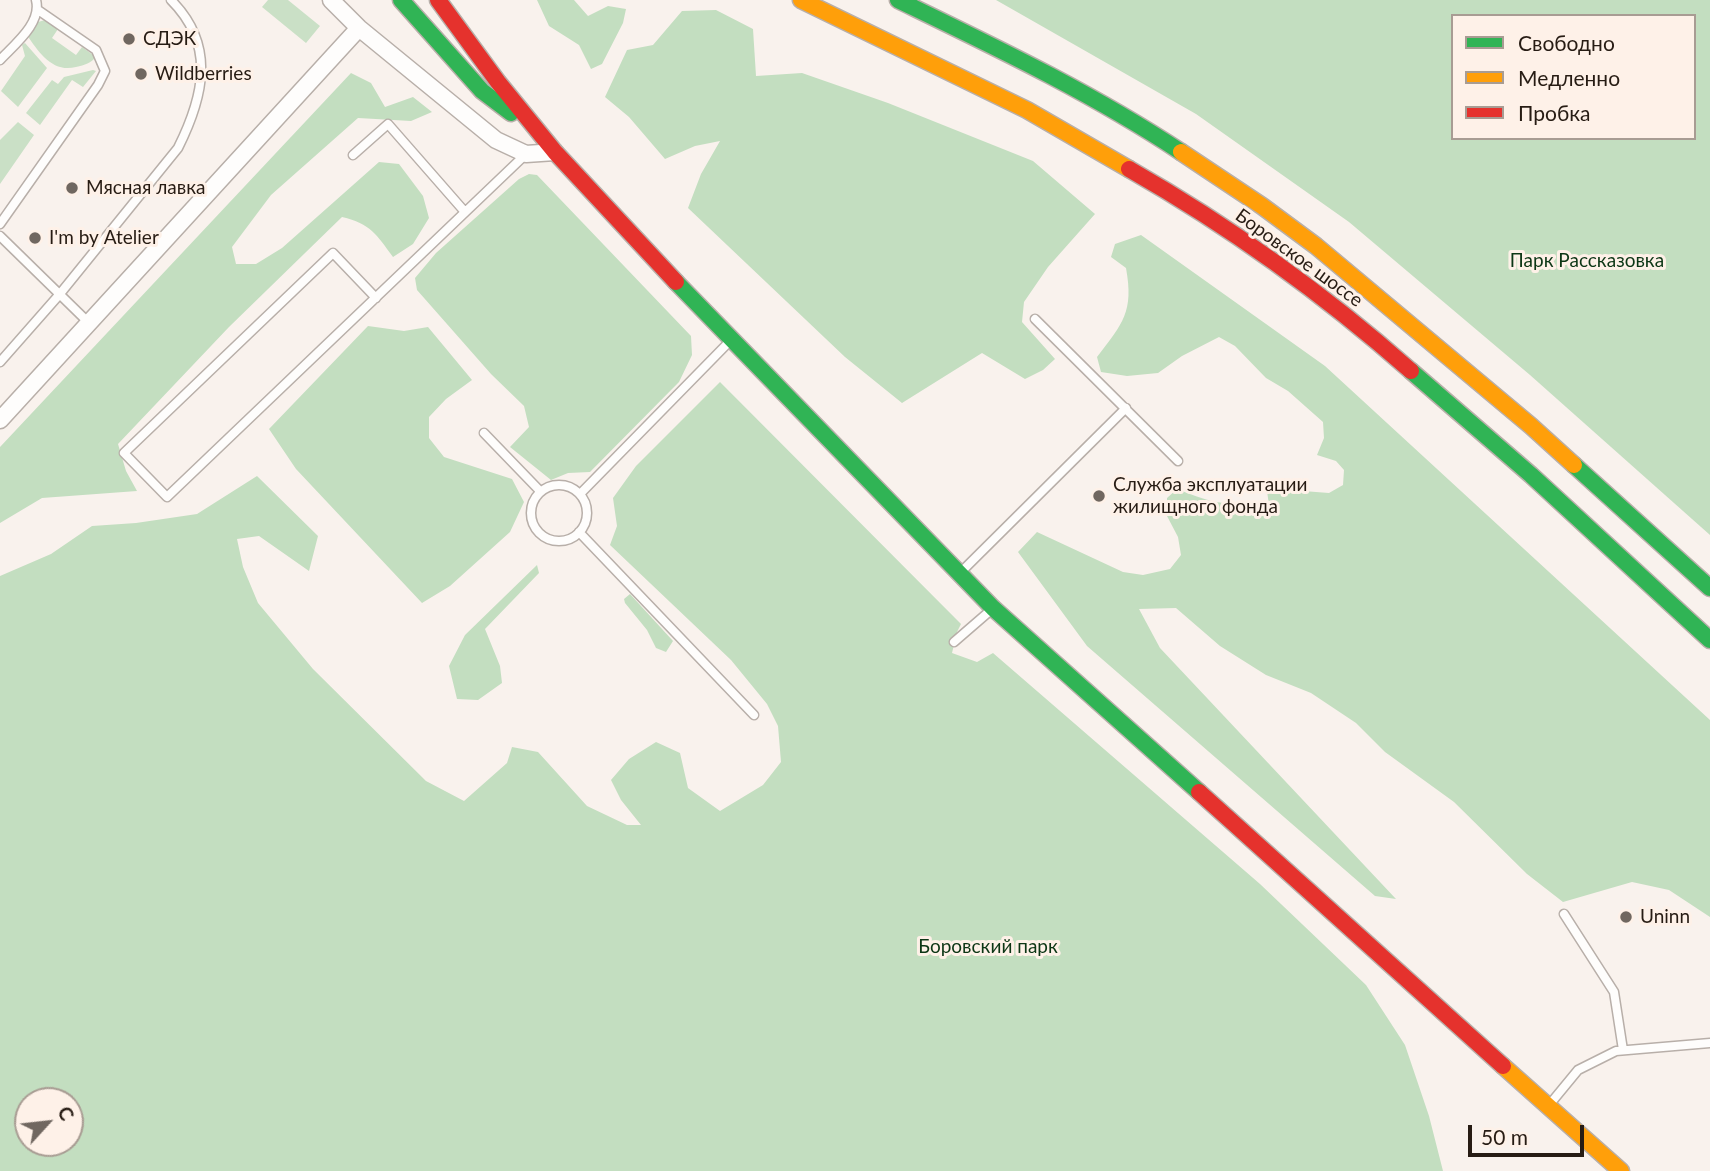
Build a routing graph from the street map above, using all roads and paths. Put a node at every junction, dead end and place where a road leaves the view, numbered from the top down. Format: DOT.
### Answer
graph roads {
  1 [pos="36,0"];
  2 [pos="172,0"];
  3 [pos="331,0"];
  4 [pos="401,0"];
  5 [pos="427,0"];
  6 [pos="438,0"];
  7 [pos="801,0"];
  8 [pos="898,0"];
  9 [pos="38,10"];
  10 [pos="359,29"];
  11 [pos="0,60"];
  12 [pos="517,117"];
  13 [pos="555,152"];
  14 [pos="526,154"];
  15 [pos="353,155"];
  16 [pos="465,212"];
  17 [pos="0,224"];
  18 [pos="0,236"];
  19 [pos="59,295"];
  20 [pos="376,298"];
  21 [pos="1035,319"];
  22 [pos="88,322"];
  23 [pos="730,340"];
  24 [pos="0,362"];
  25 [pos="1126,408"];
  26 [pos="0,420"];
  27 [pos="484,433"];
  28 [pos="1178,461"];
  29 [pos="540,491"];
  30 [pos="580,494"];
  31 [pos="579,532"];
  32 [pos="959,574"];
  33 [pos="1710,588"];
  34 [pos="993,608"];
  35 [pos="1710,640"];
  36 [pos="954,642"];
  37 [pos="754,715"];
  38 [pos="1564,914"];
  39 [pos="1710,1043"];
  40 [pos="1623,1050"];
  41 [pos="1548,1106"];
  42 [pos="1621,1171"];
  1 -- 9 [label="lane"];
  2 -- 19 [label="lane"];
  3 -- 10 [label="street"];
  4 -- 12 [label="main road"];
  5 -- 12 [label="main road"];
  6 -- 13 [label="main road"];
  7 -- 35 [label="main road, Боровское шоссе"];
  8 -- 33 [label="main road, Боровское шоссе"];
  9 -- 11 [label="lane"];
  9 -- 17 [label="lane"];
  10 -- 14 [label="street"];
  10 -- 22 [label="street"];
  12 -- 13 [label="main road"];
  13 -- 14 [label="street"];
  13 -- 23 [label="main road"];
  14 -- 16 [label="lane"];
  15 -- 16 [label="lane"];
  16 -- 20 [label="lane"];
  18 -- 19 [label="lane"];
  19 -- 22 [label="lane"];
  19 -- 24 [label="lane"];
  20 -- 20 [label="lane"];
  21 -- 25 [label="lane"];
  22 -- 26 [label="street"];
  23 -- 30 [label="lane"];
  23 -- 32 [label="main road"];
  25 -- 28 [label="lane"];
  25 -- 32 [label="lane"];
  27 -- 29 [label="lane"];
  29 -- 30 [label="lane"];
  29 -- 31 [label="lane"];
  30 -- 31 [label="lane"];
  31 -- 37 [label="lane"];
  32 -- 34 [label="main road"];
  34 -- 36 [label="lane"];
  34 -- 41 [label="main road"];
  38 -- 40 [label="lane"];
  39 -- 40 [label="lane"];
  40 -- 41 [label="lane"];
  41 -- 42 [label="main road"];
}
